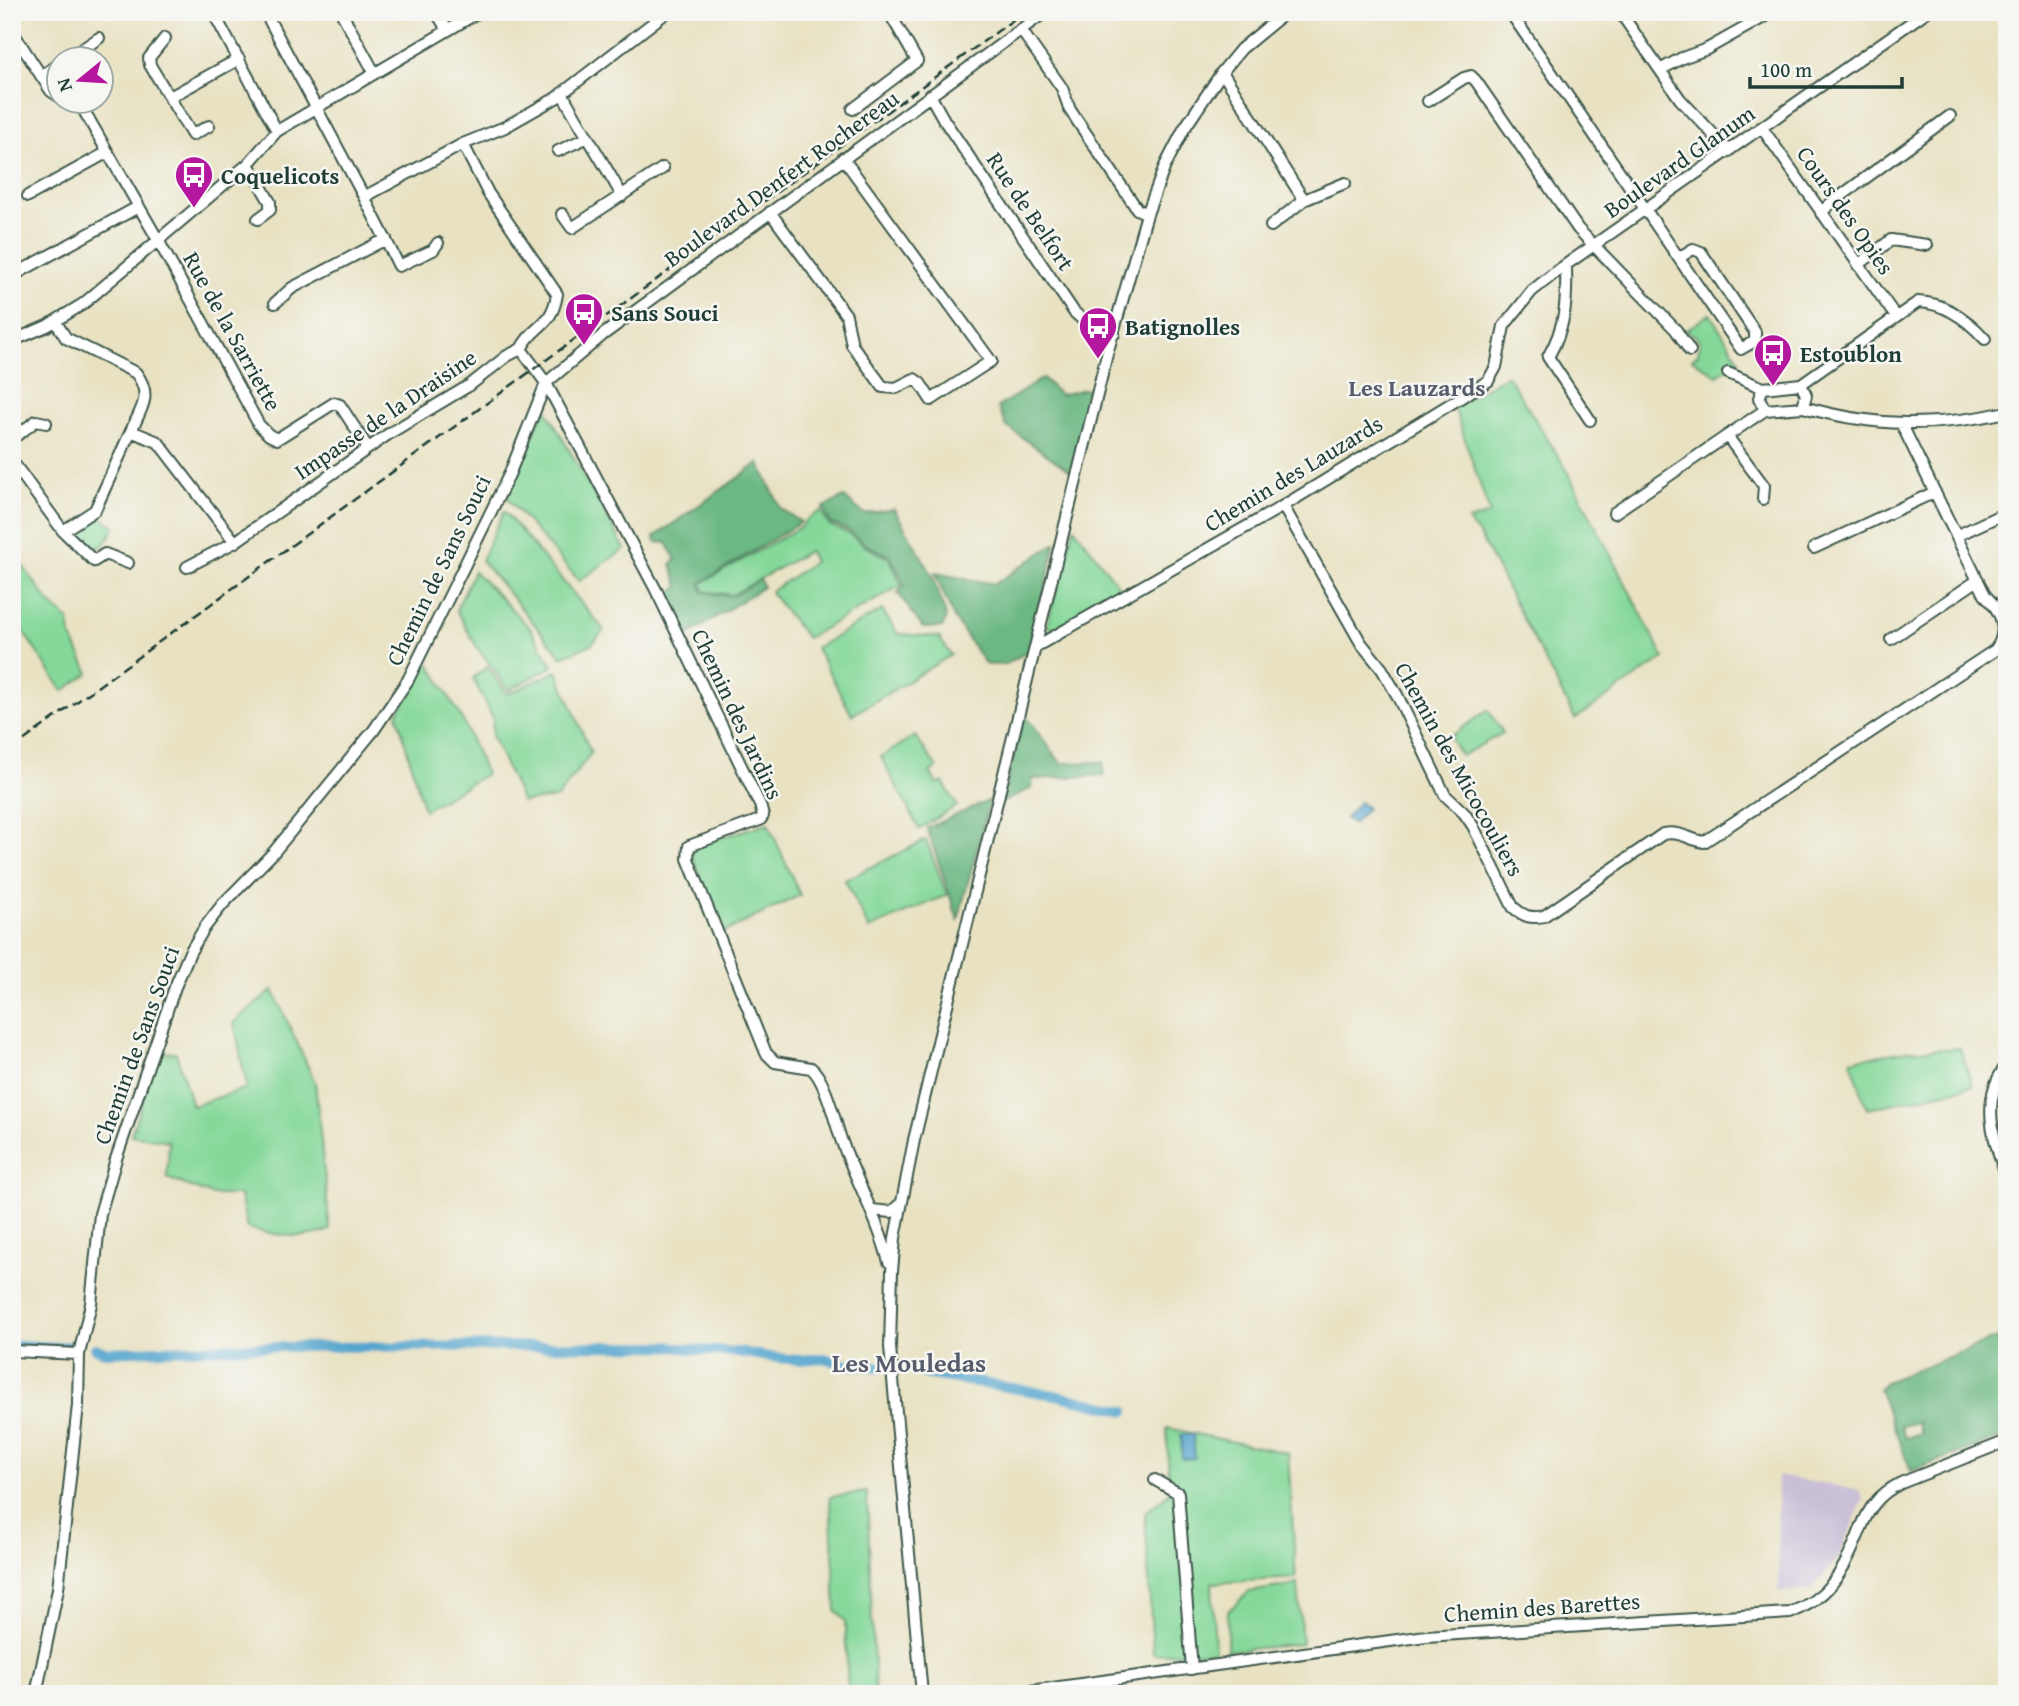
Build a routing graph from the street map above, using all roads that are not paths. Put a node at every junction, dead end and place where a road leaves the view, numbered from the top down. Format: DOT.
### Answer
graph roads {
  1 [pos="214,12"];
  2 [pos="265,12"];
  3 [pos="341,12"];
  4 [pos="436,12"];
  5 [pos="479,12"];
  6 [pos="667,12"];
  7 [pos="890,12"];
  8 [pos="1045,12"];
  9 [pos="1286,12"];
  10 [pos="1510,12"];
  11 [pos="1620,12"];
  12 [pos="1773,12"];
  13 [pos="1926,12"];
  14 [pos="447,29"];
  15 [pos="1021,30"];
  16 [pos="12,31"];
  17 [pos="99,38"];
  18 [pos="165,38"];
  19 [pos="87,46"];
  20 [pos="239,59"];
  21 [pos="1660,70"];
  22 [pos="374,72"];
  23 [pos="1222,72"];
  24 [pos="46,73"];
  25 [pos="41,76"];
  26 [pos="46,84"];
  27 [pos="562,93"];
  28 [pos="930,95"];
  29 [pos="170,97"];
  30 [pos="1428,101"];
  31 [pos="315,108"];
  32 [pos="853,109"];
  33 [pos="87,116"];
  34 [pos="1950,116"];
  35 [pos="209,126"];
  36 [pos="1762,128"];
  37 [pos="277,131"];
  38 [pos="586,138"];
  39 [pos="463,144"];
  40 [pos="558,151"];
  41 [pos="1729,151"];
  42 [pos="108,152"];
  43 [pos="843,159"];
  44 [pos="248,164"];
  45 [pos="663,168"];
  46 [pos="1345,183"];
  47 [pos="28,196"];
  48 [pos="622,196"];
  49 [pos="364,197"];
  50 [pos="1304,200"];
  51 [pos="138,207"];
  52 [pos="1647,209"];
  53 [pos="770,212"];
  54 [pos="1821,213"];
  55 [pos="562,214"];
  56 [pos="1147,214"];
  57 [pos="258,219"];
  58 [pos="1270,226"];
  59 [pos="386,239"];
  60 [pos="158,240"];
  61 [pos="438,243"];
  62 [pos="1927,245"];
  63 [pos="1593,246"];
  64 [pos="1680,257"];
  65 [pos="1858,265"];
  66 [pos="1566,266"];
  67 [pos="12,276"];
  68 [pos="275,303"];
  69 [pos="1896,317"];
  70 [pos="55,321"];
  71 [pos="1114,334"];
  72 [pos="1985,340"];
  73 [pos="12,341"];
  74 [pos="521,349"];
  75 [pos="1690,351"];
  76 [pos="1728,373"];
  77 [pos="546,383"];
  78 [pos="1801,384"];
  79 [pos="1763,388"];
  80 [pos="1803,407"];
  81 [pos="1765,410"];
  82 [pos="2007,412"];
  83 [pos="1590,420"];
  84 [pos="46,423"];
  85 [pos="1901,423"];
  86 [pos="131,431"];
  87 [pos="1727,436"];
  88 [pos="12,439"];
  89 [pos="368,448"];
  90 [pos="12,461"];
  91 [pos="1935,492"];
  92 [pos="1763,499"];
  93 [pos="1283,506"];
  94 [pos="2007,512"];
  95 [pos="1614,513"];
  96 [pos="63,531"];
  97 [pos="1956,536"];
  98 [pos="235,542"];
  99 [pos="1814,548"];
  100 [pos="128,563"];
  101 [pos="187,567"];
  102 [pos="1978,580"];
  103 [pos="2007,599"];
  104 [pos="1997,607"];
  105 [pos="1891,639"];
  106 [pos="1037,646"];
  107 [pos="2007,1065"];
  108 [pos="2007,1178"];
  109 [pos="899,1205"];
  110 [pos="872,1210"];
  111 [pos="892,1271"];
  112 [pos="12,1351"];
  113 [pos="79,1354"];
  114 [pos="2007,1441"];
  115 [pos="1155,1480"];
  116 [pos="1192,1669"];
  117 [pos="36,1694"];
  118 [pos="922,1694"];
  119 [pos="1009,1694"];
  1 -- 20 [label="street"];
  2 -- 31 [label="street"];
  3 -- 22 [label="street"];
  4 -- 14 [label="street"];
  5 -- 14 [label="street"];
  6 -- 27 [label="street"];
  7 -- 32 [label="street"];
  8 -- 15 [label="street, Boulevard Denfert Rochereau"];
  9 -- 23 [label="street"];
  10 -- 52 [label="street"];
  11 -- 21 [label="street"];
  12 -- 21 [label="street"];
  13 -- 36 [label="street, Boulevard Glanum"];
  14 -- 22 [label="street"];
  15 -- 28 [label="street, Boulevard Denfert Rochereau"];
  15 -- 56 [label="street"];
  16 -- 25 [label="street"];
  17 -- 19 [label="street"];
  18 -- 29 [label="street"];
  20 -- 29 [label="street"];
  20 -- 37 [label="street"];
  21 -- 41 [label="street"];
  22 -- 31 [label="street"];
  23 -- 50 [label="street"];
  23 -- 56 [label="street"];
  24 -- 25 [label="street"];
  25 -- 26 [label="street"];
  27 -- 38 [label="street"];
  27 -- 39 [label="street"];
  28 -- 43 [label="street, Boulevard Denfert Rochereau"];
  28 -- 71 [label="street, Rue de Belfort"];
  29 -- 35 [label="street"];
  30 -- 63 [label="street"];
  31 -- 37 [label="street"];
  31 -- 49 [label="street"];
  33 -- 42 [label="street"];
  34 -- 54 [label="street"];
  36 -- 41 [label="street, Boulevard Glanum"];
  36 -- 54 [label="street, Cours des Opies"];
  37 -- 44 [label="street"];
  38 -- 40 [label="street"];
  38 -- 48 [label="street"];
  39 -- 49 [label="street"];
  39 -- 74 [label="street, Impasse de la Draisine"];
  41 -- 52 [label="street, Boulevard Glanum"];
  42 -- 47 [label="street"];
  42 -- 51 [label="street"];
  43 -- 53 [label="street, Boulevard Denfert Rochereau"];
  43 -- 53 [label="street"];
  44 -- 57 [label="street"];
  44 -- 60 [label="street"];
  45 -- 48 [label="street"];
  46 -- 50 [label="street"];
  48 -- 55 [label="street"];
  49 -- 59 [label="street"];
  50 -- 58 [label="street"];
  51 -- 60 [label="street"];
  51 -- 67 [label="street"];
  52 -- 63 [label="street, Boulevard Glanum"];
  52 -- 64 [label="street"];
  53 -- 77 [label="street, Boulevard Denfert Rochereau"];
  54 -- 65 [label="street, Cours des Opies"];
  56 -- 71 [label="street"];
  59 -- 61 [label="street"];
  59 -- 68 [label="street"];
  60 -- 70 [label="street"];
  60 -- 89 [label="street, Rue de la Sarriette"];
  62 -- 65 [label="street"];
  63 -- 66 [label="street, Chemin des Lauzards"];
  63 -- 75 [label="street"];
  64 -- 64 [label="street"];
  65 -- 69 [label="street, Cours des Opies"];
  66 -- 83 [label="street"];
  66 -- 93 [label="street, Chemin des Lauzards"];
  69 -- 72 [label="street"];
  69 -- 78 [label="street"];
  70 -- 73 [label="street"];
  70 -- 86 [label="street"];
  71 -- 106 [label="street"];
  74 -- 77 [label="street"];
  74 -- 89 [label="street, Impasse de la Draisine"];
  76 -- 79 [label="street"];
  77 -- 110 [label="street, Chemin des Jardins"];
  77 -- 113 [label="street, Chemin de Sans Souci"];
  78 -- 79 [label="street"];
  78 -- 80 [label="street"];
  79 -- 81 [label="street"];
  80 -- 81 [label="street"];
  80 -- 85 [label="street"];
  81 -- 87 [label="street"];
  82 -- 85 [label="street"];
  84 -- 88 [label="street"];
  85 -- 91 [label="street"];
  86 -- 96 [label="street"];
  86 -- 98 [label="street"];
  87 -- 92 [label="street"];
  87 -- 95 [label="street"];
  89 -- 98 [label="street, Impasse de la Draisine"];
  90 -- 96 [label="street"];
  91 -- 97 [label="street"];
  91 -- 99 [label="street"];
  93 -- 104 [label="street, Chemin des Micocouliers"];
  93 -- 106 [label="street, Chemin des Lauzards"];
  94 -- 97 [label="street"];
  96 -- 100 [label="street"];
  97 -- 102 [label="street"];
  98 -- 101 [label="street, Impasse de la Draisine"];
  102 -- 104 [label="street"];
  102 -- 105 [label="street"];
  103 -- 104 [label="street"];
  106 -- 109 [label="street"];
  107 -- 108 [label="street"];
  109 -- 110 [label="street"];
  109 -- 111 [label="street"];
  110 -- 111 [label="street, Chemin des Jardins"];
  111 -- 118 [label="street"];
  112 -- 113 [label="street"];
  113 -- 117 [label="street, Chemin de Sans Souci"];
  114 -- 116 [label="street, Chemin des Barettes"];
  115 -- 116 [label="street"];
  116 -- 119 [label="street, Chemin des Barettes"];
}
